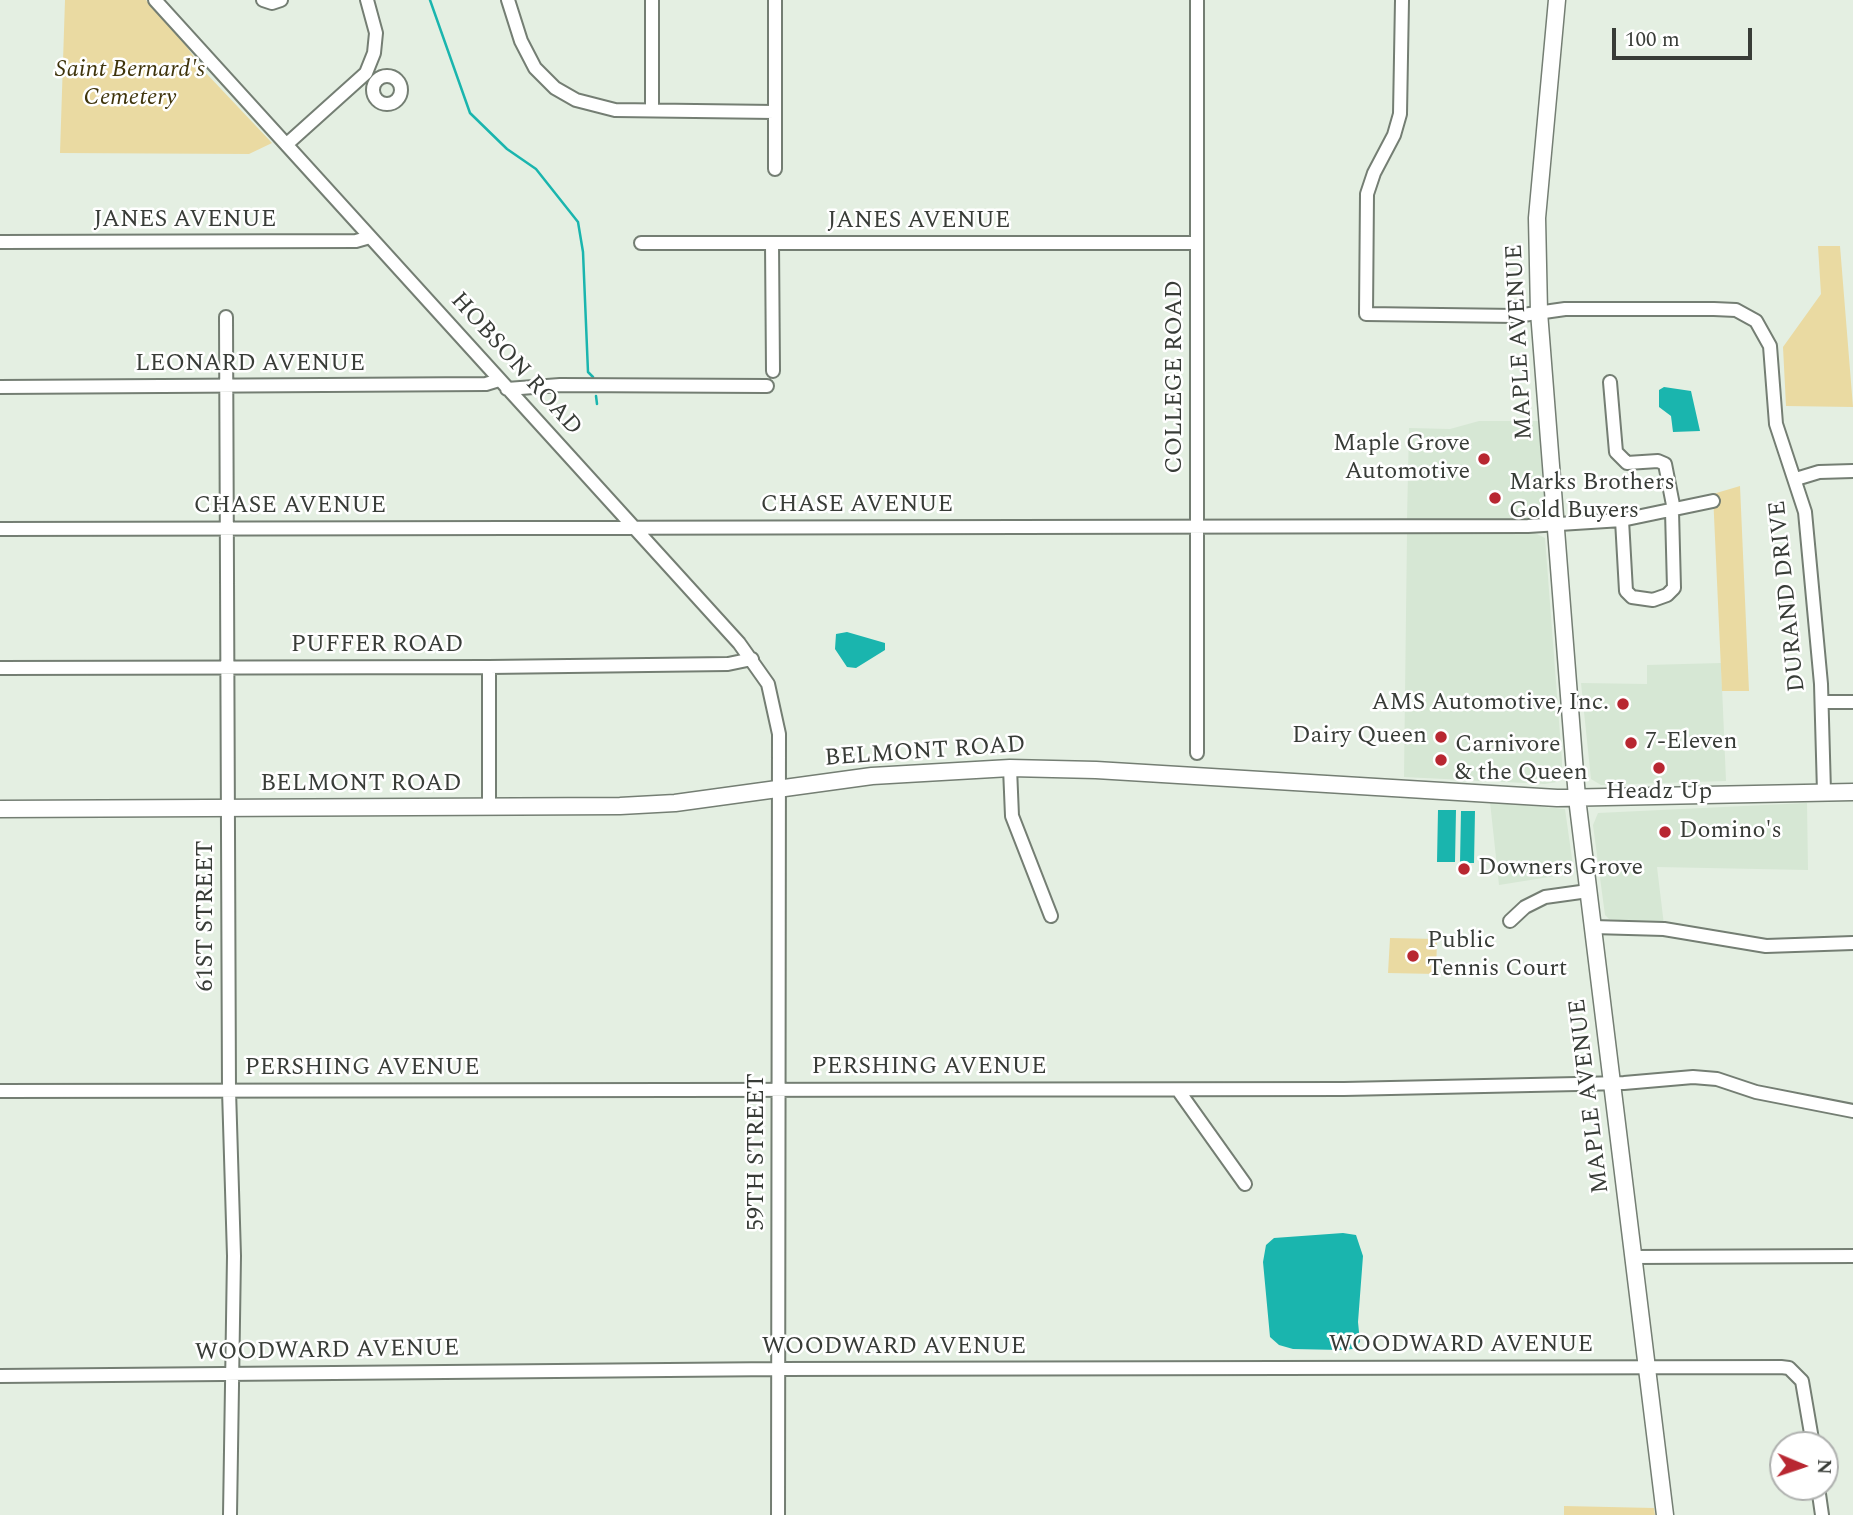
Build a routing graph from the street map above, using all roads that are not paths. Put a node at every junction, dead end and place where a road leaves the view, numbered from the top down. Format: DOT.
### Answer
graph roads {
  1 [pos="155,0"];
  2 [pos="263,0"];
  3 [pos="281,0"];
  4 [pos="367,0"];
  5 [pos="509,0"];
  6 [pos="652,0"];
  7 [pos="775,0"];
  8 [pos="1197,0"];
  9 [pos="1402,0"];
  10 [pos="1557,0"];
  11 [pos="652,110"];
  12 [pos="775,112"];
  13 [pos="287,144"];
  14 [pos="775,169"];
  15 [pos="370,237"];
  16 [pos="0,242"];
  17 [pos="641,243"];
  18 [pos="772,243"];
  19 [pos="1196,243"];
  20 [pos="1539,312"];
  21 [pos="226,317"];
  22 [pos="773,371"];
  23 [pos="1610,382"];
  24 [pos="503,384"];
  25 [pos="226,385"];
  26 [pos="767,386"];
  27 [pos="0,387"];
  28 [pos="1853,471"];
  29 [pos="1796,479"];
  30 [pos="1713,501"];
  31 [pos="1673,510"];
  32 [pos="1622,520"];
  33 [pos="1556,525"];
  34 [pos="1197,526"];
  35 [pos="632,527"];
  36 [pos="228,528"];
  37 [pos="0,529"];
  38 [pos="752,659"];
  39 [pos="228,667"];
  40 [pos="489,667"];
  41 [pos="0,668"];
  42 [pos="1822,702"];
  43 [pos="1853,702"];
  44 [pos="1197,753"];
  45 [pos="1010,768"];
  46 [pos="779,788"];
  47 [pos="1824,792"];
  48 [pos="1853,792"];
  49 [pos="1577,798"];
  50 [pos="489,807"];
  51 [pos="0,809"];
  52 [pos="228,809"];
  53 [pos="1588,891"];
  54 [pos="1051,916"];
  55 [pos="1510,921"];
  56 [pos="1593,927"];
  57 [pos="1853,943"];
  58 [pos="1612,1083"];
  59 [pos="779,1089"];
  60 [pos="229,1090"];
  61 [pos="1178,1090"];
  62 [pos="0,1091"];
  63 [pos="1853,1111"];
  64 [pos="1245,1184"];
  65 [pos="1633,1256"];
  66 [pos="1853,1256"];
  67 [pos="1647,1367"];
  68 [pos="779,1369"];
  69 [pos="231,1374"];
  70 [pos="0,1376"];
  71 [pos="1811,1431"];
  72 [pos="230,1515"];
  73 [pos="778,1515"];
  74 [pos="1665,1515"];
  1 -- 13 [label="street, HOBSON ROAD"];
  2 -- 3 [label="street"];
  4 -- 13 [label="street"];
  5 -- 11 [label="street"];
  6 -- 11 [label="street"];
  7 -- 12 [label="street"];
  8 -- 19 [label="street, COLLEGE ROAD"];
  9 -- 20 [label="street, DURAND DRIVE"];
  10 -- 20 [label="main road, MAPLE AVENUE"];
  11 -- 12 [label="street"];
  12 -- 14 [label="street"];
  13 -- 15 [label="street, HOBSON ROAD"];
  15 -- 16 [label="street, JANES AVENUE"];
  15 -- 24 [label="street, HOBSON ROAD"];
  17 -- 18 [label="street, JANES AVENUE"];
  18 -- 19 [label="street, JANES AVENUE"];
  18 -- 22 [label="street"];
  19 -- 34 [label="street, COLLEGE ROAD"];
  20 -- 29 [label="street, DURAND DRIVE"];
  20 -- 33 [label="main road, MAPLE AVENUE"];
  21 -- 25 [label="street, 61ST STREET"];
  23 -- 31 [label="street"];
  24 -- 25 [label="street, LEONARD AVENUE"];
  24 -- 26 [label="street, LEONARD AVENUE"];
  24 -- 35 [label="street, HOBSON ROAD"];
  25 -- 27 [label="street, LEONARD AVENUE"];
  25 -- 36 [label="street, 61ST STREET"];
  28 -- 29 [label="street"];
  29 -- 42 [label="street, DURAND DRIVE"];
  30 -- 31 [label="street, CHASE AVENUE"];
  31 -- 32 [label="street, CHASE AVENUE"];
  31 -- 32 [label="street"];
  32 -- 33 [label="street, CHASE AVENUE"];
  33 -- 34 [label="street, CHASE AVENUE"];
  33 -- 49 [label="main road, MAPLE AVENUE"];
  34 -- 35 [label="street, CHASE AVENUE"];
  34 -- 44 [label="street, COLLEGE ROAD"];
  35 -- 36 [label="street, CHASE AVENUE"];
  35 -- 38 [label="street, HOBSON ROAD"];
  36 -- 37 [label="street, CHASE AVENUE"];
  36 -- 39 [label="street, 61ST STREET"];
  38 -- 40 [label="street, PUFFER ROAD"];
  38 -- 46 [label="street, HOBSON ROAD"];
  39 -- 40 [label="street, PUFFER ROAD"];
  39 -- 41 [label="street, PUFFER ROAD"];
  39 -- 52 [label="street, 61ST STREET"];
  40 -- 50 [label="street"];
  42 -- 43 [label="street"];
  42 -- 47 [label="street, DURAND DRIVE"];
  45 -- 46 [label="main road, BELMONT ROAD"];
  45 -- 49 [label="main road, BELMONT ROAD"];
  45 -- 54 [label="street"];
  46 -- 50 [label="main road, BELMONT ROAD"];
  46 -- 59 [label="street, 59TH STREET"];
  47 -- 48 [label="main road, BELMONT ROAD"];
  47 -- 49 [label="main road, BELMONT ROAD"];
  49 -- 53 [label="main road, MAPLE AVENUE"];
  50 -- 52 [label="main road, BELMONT ROAD"];
  51 -- 52 [label="main road, BELMONT ROAD"];
  52 -- 60 [label="street, 61ST STREET"];
  53 -- 55 [label="street"];
  53 -- 56 [label="main road, MAPLE AVENUE"];
  56 -- 57 [label="street"];
  56 -- 58 [label="main road, MAPLE AVENUE"];
  58 -- 61 [label="street, PERSHING AVENUE"];
  58 -- 63 [label="street, PERSHING AVENUE"];
  58 -- 65 [label="main road, MAPLE AVENUE"];
  59 -- 60 [label="street, PERSHING AVENUE"];
  59 -- 61 [label="street, PERSHING AVENUE"];
  59 -- 68 [label="street, 59TH STREET"];
  60 -- 62 [label="street, PERSHING AVENUE"];
  60 -- 69 [label="street, 61ST STREET"];
  61 -- 64 [label="street"];
  65 -- 66 [label="street"];
  65 -- 67 [label="main road, MAPLE AVENUE"];
  67 -- 68 [label="street, WOODWARD AVENUE"];
  67 -- 71 [label="street, WOODWARD AVENUE"];
  67 -- 74 [label="main road, MAPLE AVENUE"];
  68 -- 69 [label="street, WOODWARD AVENUE"];
  68 -- 73 [label="street, 59TH STREET"];
  69 -- 70 [label="street, WOODWARD AVENUE"];
  69 -- 72 [label="street, 61ST STREET"];
}
